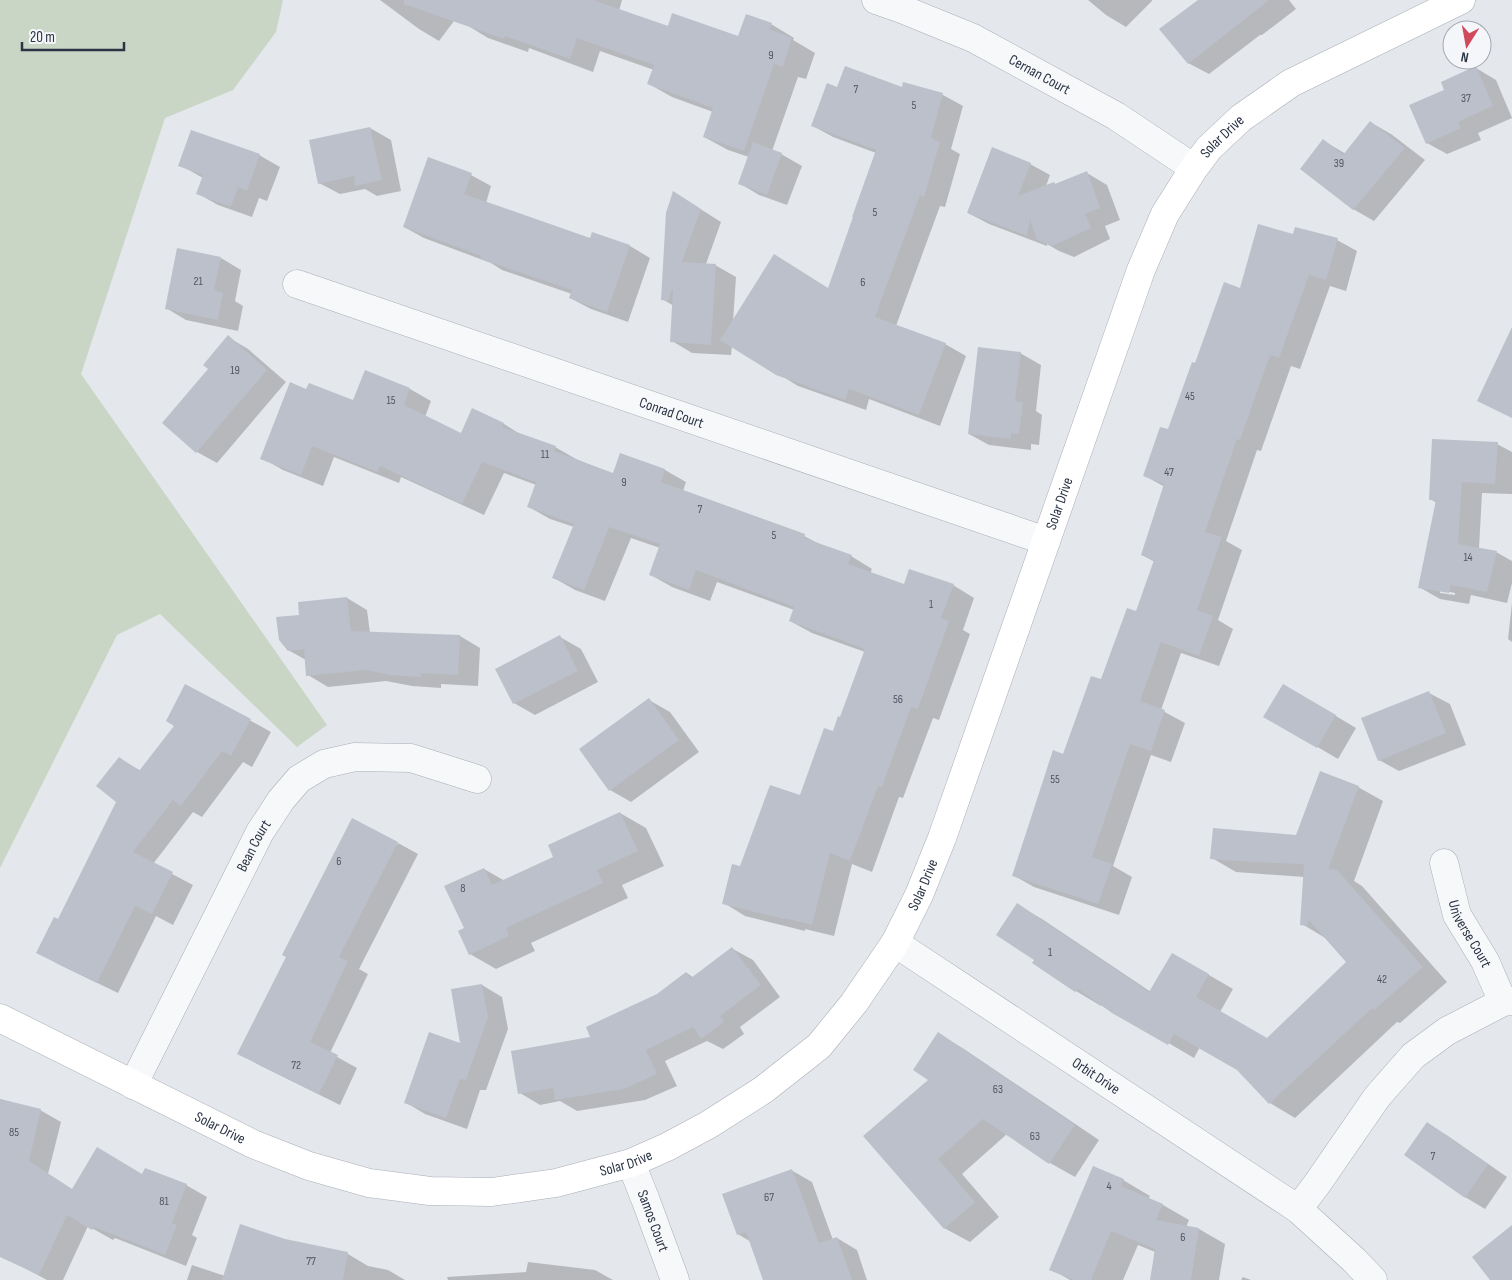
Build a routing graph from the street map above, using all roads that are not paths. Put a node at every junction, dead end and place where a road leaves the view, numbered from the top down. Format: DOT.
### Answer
graph roads {
  1 [pos="876,0"];
  2 [pos="1461,0"];
  3 [pos="1194,168"];
  4 [pos="297,284"];
  5 [pos="1046,541"];
  6 [pos="477,779"];
  7 [pos="1444,863"];
  8 [pos="895,943"];
  9 [pos="1507,1002"];
  10 [pos="0,1018"];
  11 [pos="132,1085"];
  12 [pos="631,1163"];
  13 [pos="1298,1209"];
  14 [pos="675,1280"];
  15 [pos="1373,1280"];
  1 -- 3 [label="street, Cernan Court"];
  2 -- 3 [label="street, Solar Drive"];
  3 -- 5 [label="street, Solar Drive"];
  4 -- 5 [label="street, Conrad Court"];
  5 -- 8 [label="street, Solar Drive"];
  6 -- 11 [label="street, Bean Court"];
  7 -- 9 [label="street, Universe Court"];
  8 -- 12 [label="street, Solar Drive"];
  8 -- 13 [label="street, Orbit Drive"];
  9 -- 13 [label="street"];
  10 -- 11 [label="street, Solar Drive"];
  11 -- 12 [label="street, Solar Drive"];
  12 -- 14 [label="street, Samos Court"];
  13 -- 15 [label="street, Orbit Drive"];
}
